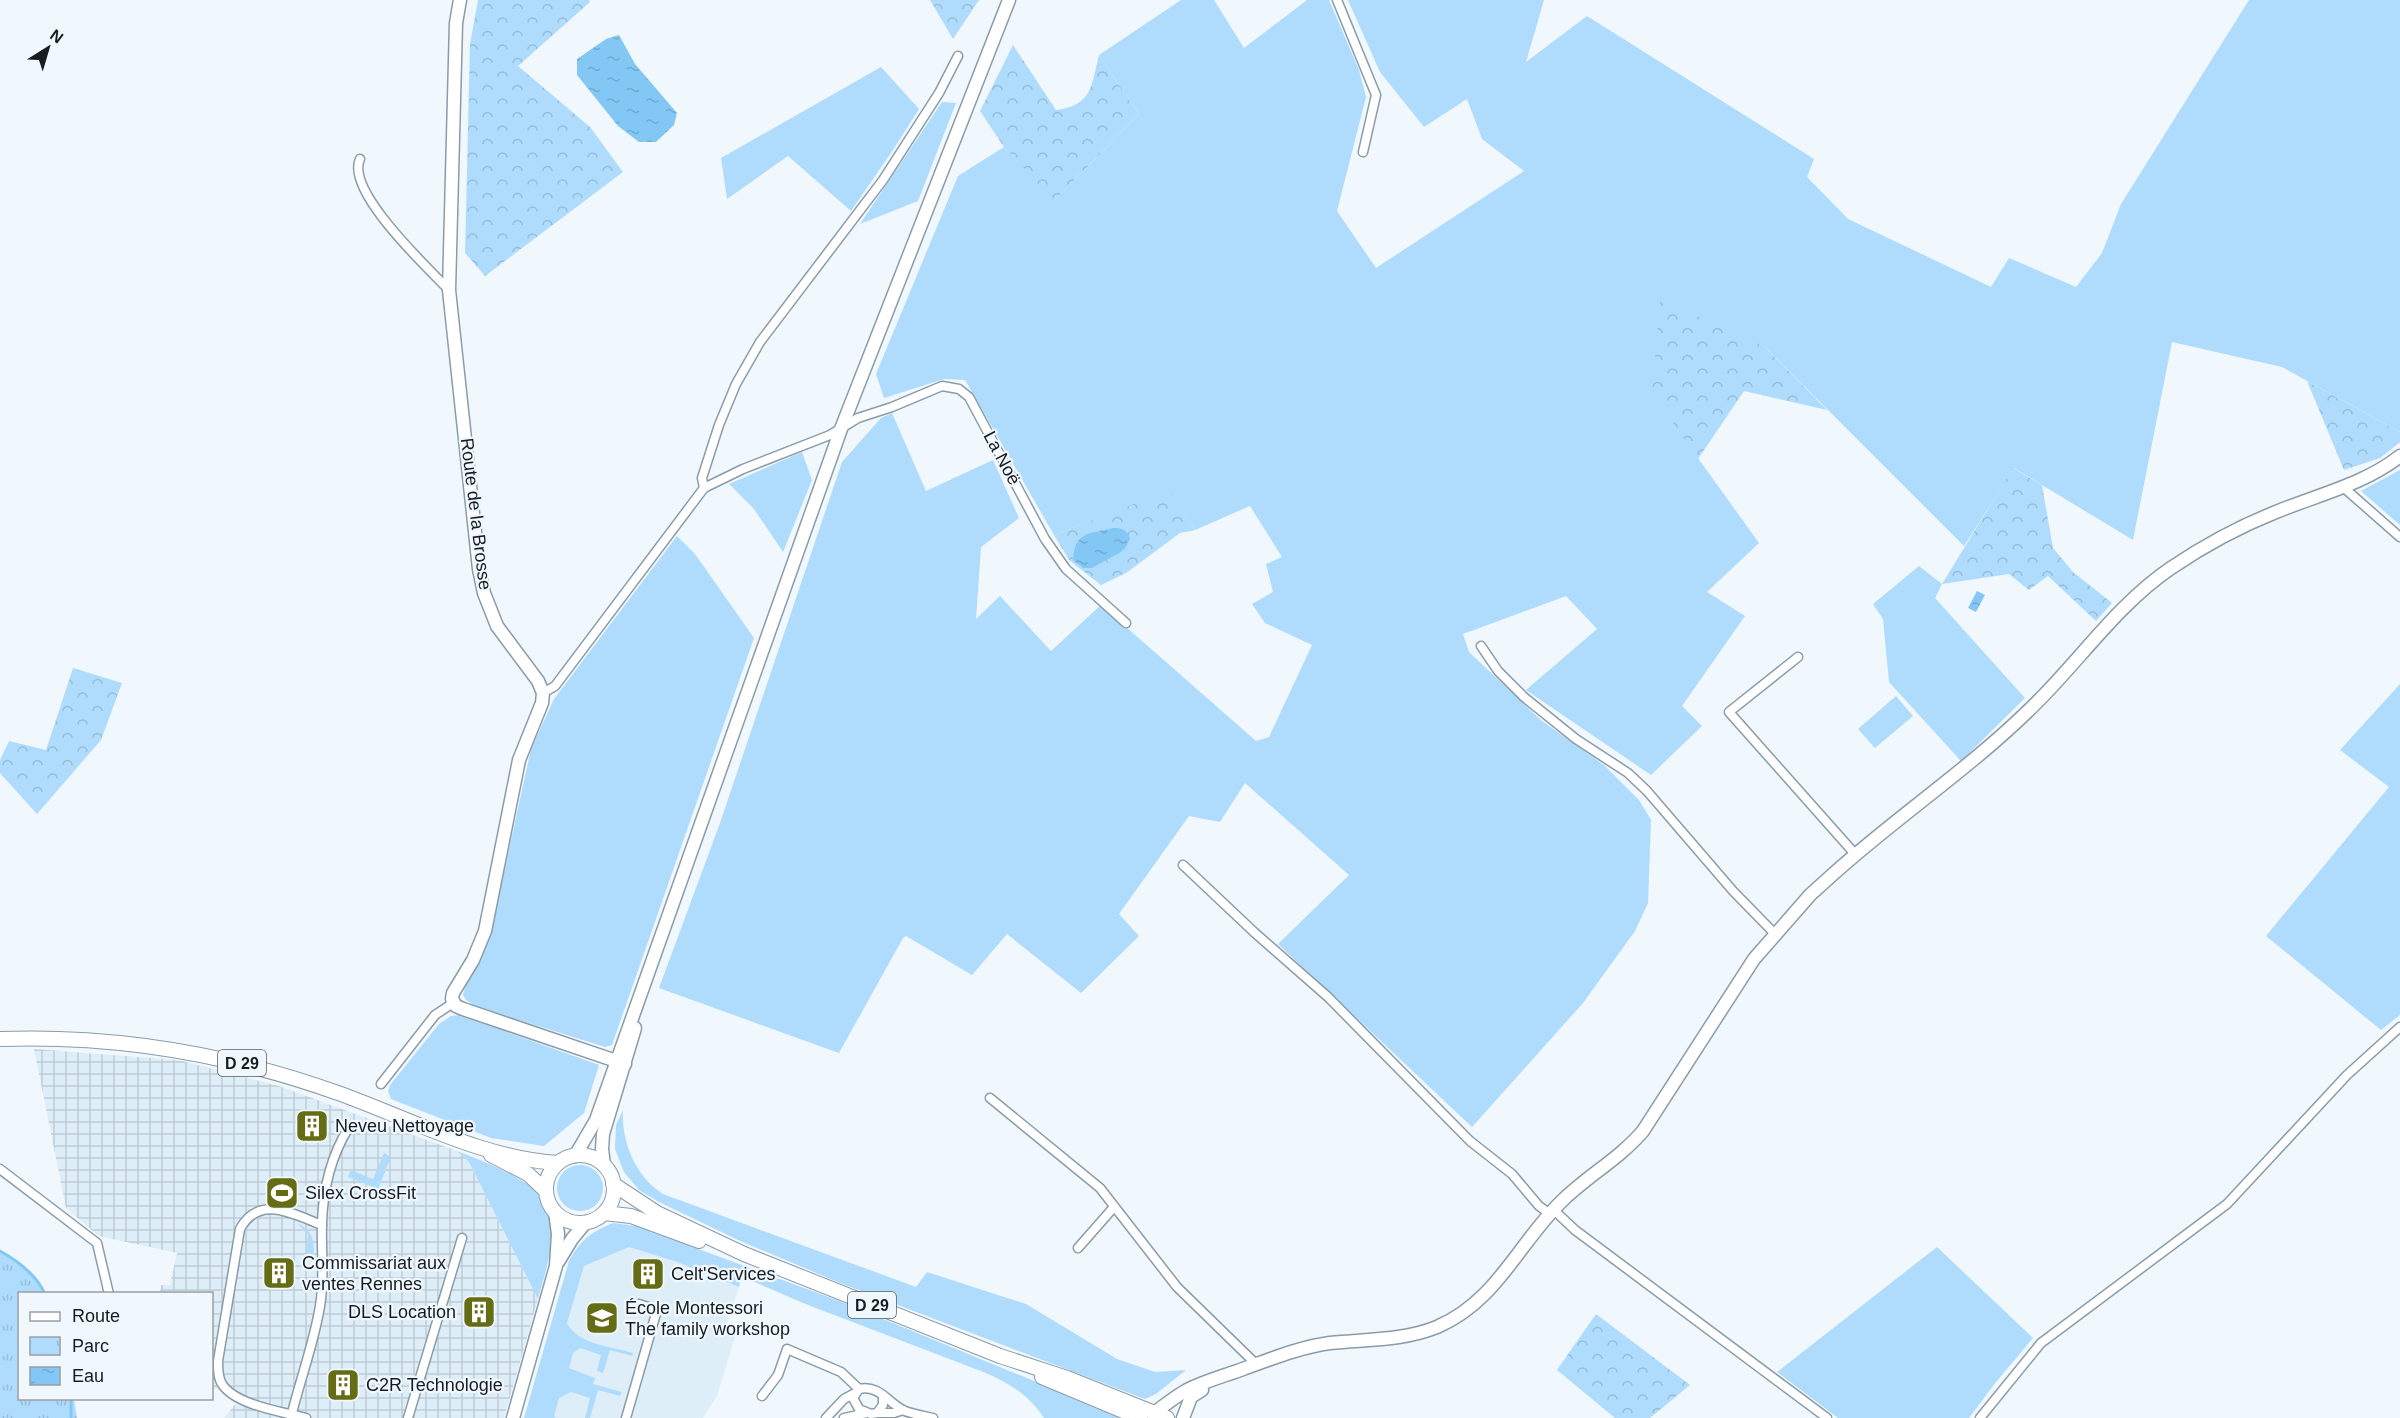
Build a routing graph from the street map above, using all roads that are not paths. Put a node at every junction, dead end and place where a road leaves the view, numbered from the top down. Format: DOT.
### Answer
graph roads {
  1 [pos="460,0"];
  2 [pos="1009,0"];
  3 [pos="1337,0"];
  4 [pos="958,56"];
  5 [pos="1363,152"];
  6 [pos="360,159"];
  7 [pos="449,290"];
  8 [pos="841,429"];
  9 [pos="2400,456"];
  10 [pos="2343,487"];
  11 [pos="704,488"];
  12 [pos="2400,537"];
  13 [pos="1126,623"];
  14 [pos="1480,646"];
  15 [pos="1798,657"];
  16 [pos="543,693"];
  17 [pos="1855,854"];
  18 [pos="1183,865"];
  19 [pos="1775,934"];
  20 [pos="453,1003"];
  21 [pos="2400,1027"];
  22 [pos="0,1039"];
  23 [pos="620,1063"];
  24 [pos="381,1084"];
  25 [pos="990,1098"];
  26 [pos="349,1127"];
  27 [pos="471,1144"];
  28 [pos="575,1156"];
  29 [pos="558,1163"];
  30 [pos="604,1165"];
  31 [pos="0,1168"];
  32 [pos="613,1184"];
  33 [pos="546,1191"];
  34 [pos="1114,1207"];
  35 [pos="555,1212"];
  36 [pos="1551,1212"];
  37 [pos="604,1213"];
  38 [pos="586,1222"];
  39 [pos="321,1225"];
  40 [pos="462,1238"];
  41 [pos="1078,1248"];
  42 [pos="744,1254"];
  43 [pos="556,1266"];
  44 [pos="109,1292"];
  45 [pos="639,1304"];
  46 [pos="1000,1356"];
  47 [pos="1256,1364"];
  48 [pos="1243,1369"];
  49 [pos="857,1391"];
  50 [pos="1078,1393"];
  51 [pos="883,1395"];
  52 [pos="762,1396"];
  53 [pos="903,1410"];
  54 [pos="872,1414"];
  55 [pos="291,1416"];
  56 [pos="1157,1416"];
  57 [pos="306,1418"];
  58 [pos="408,1418"];
  59 [pos="513,1418"];
  60 [pos="626,1418"];
  61 [pos="826,1418"];
  62 [pos="844,1418"];
  63 [pos="933,1418"];
  64 [pos="1140,1418"];
  65 [pos="1183,1418"];
  66 [pos="1827,1418"];
  67 [pos="1980,1418"];
  1 -- 7 [label="street, Route de la Brosse"];
  2 -- 8 [label="street"];
  3 -- 5 [label="street"];
  4 -- 11 [label="street"];
  6 -- 7 [label="street"];
  7 -- 16 [label="street, Route de la Brosse"];
  8 -- 11 [label="street, La Noë"];
  8 -- 13 [label="street, La Noë"];
  8 -- 23 [label="street"];
  9 -- 10 [label="street"];
  10 -- 12 [label="street"];
  10 -- 17 [label="street"];
  11 -- 16 [label="street"];
  14 -- 19 [label="street"];
  15 -- 17 [label="street"];
  16 -- 20 [label="street"];
  17 -- 19 [label="street"];
  18 -- 36 [label="street"];
  19 -- 36 [label="street"];
  20 -- 23 [label="street"];
  20 -- 24 [label="street"];
  21 -- 67 [label="street"];
  22 -- 27 [label="main road, D 29"];
  23 -- 28 [label="street"];
  23 -- 30 [label="street"];
  25 -- 34 [label="street"];
  26 -- 39 [label="street"];
  27 -- 29 [label="main road, D 29"];
  27 -- 33 [label="main road, D 29"];
  28 -- 29 [label="main road"];
  28 -- 30 [label="main road"];
  29 -- 33 [label="main road"];
  30 -- 32 [label="main road"];
  31 -- 44 [label="street"];
  32 -- 37 [label="main road"];
  32 -- 42 [label="main road, D 29"];
  33 -- 35 [label="main road"];
  34 -- 41 [label="street"];
  34 -- 47 [label="street"];
  35 -- 38 [label="main road"];
  35 -- 43 [label="street"];
  36 -- 47 [label="street"];
  36 -- 66 [label="street"];
  37 -- 38 [label="main road"];
  37 -- 42 [label="main road, D 29"];
  38 -- 43 [label="street"];
  39 -- 55 [label="street"];
  39 -- 55 [label="street"];
  40 -- 58 [label="street"];
  42 -- 46 [label="main road, D 29"];
  43 -- 59 [label="street"];
  45 -- 60 [label="street"];
  46 -- 50 [label="main road, D 29"];
  46 -- 56 [label="main road, D 29"];
  47 -- 48 [label="street"];
  48 -- 56 [label="street"];
  48 -- 65 [label="street"];
  49 -- 51 [label="street"];
  49 -- 52 [label="street"];
  49 -- 54 [label="street"];
  49 -- 61 [label="street"];
  50 -- 56 [label="street"];
  50 -- 64 [label="main road, D 29"];
  51 -- 53 [label="street"];
  51 -- 54 [label="street"];
  53 -- 54 [label="street"];
  53 -- 63 [label="street"];
  54 -- 62 [label="street"];
  55 -- 57 [label="street"];
}
